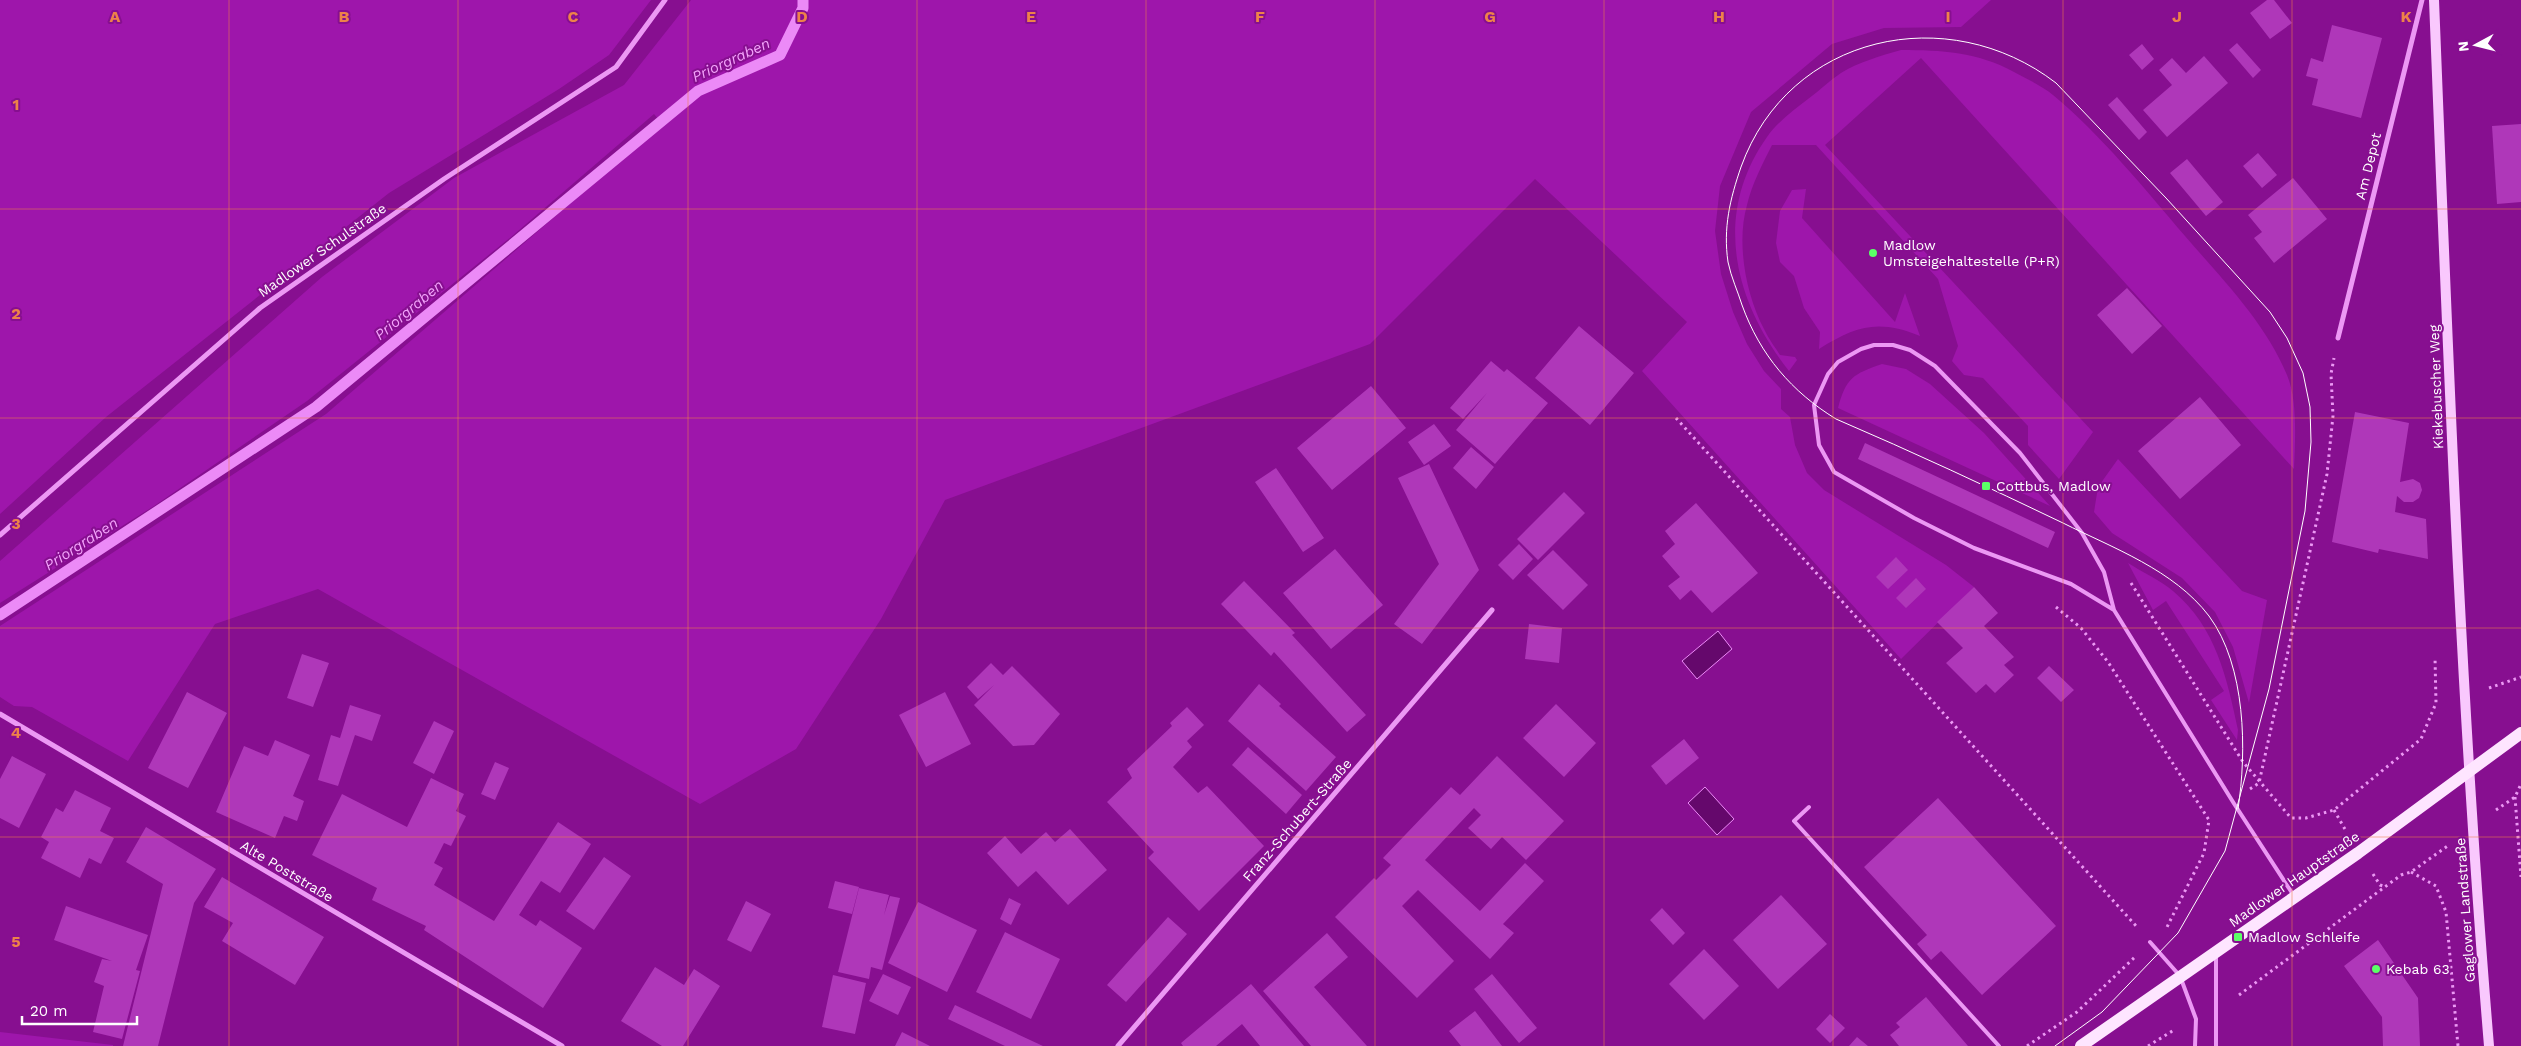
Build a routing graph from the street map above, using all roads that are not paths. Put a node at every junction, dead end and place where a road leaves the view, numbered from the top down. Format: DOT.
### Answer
graph roads {
  1 [pos="665,0"];
  2 [pos="2422,0"];
  3 [pos="2434,0"];
  4 [pos="2338,338"];
  5 [pos="0,535"];
  6 [pos="1492,610"];
  7 [pos="2114,610"];
  8 [pos="0,714"];
  9 [pos="2521,733"];
  10 [pos="2469,772"];
  11 [pos="1809,807"];
  12 [pos="2295,896"];
  13 [pos="2150,942"];
  14 [pos="2216,953"];
  15 [pos="2180,976"];
  16 [pos="562,1046"];
  17 [pos="1118,1046"];
  18 [pos="1999,1046"];
  19 [pos="2081,1046"];
  20 [pos="2195,1046"];
  21 [pos="2216,1046"];
  22 [pos="2489,1046"];
  1 -- 5 [label="street, Madlower Schulstraße"];
  2 -- 4 [label="street, Am Depot"];
  3 -- 10 [label="main road, Kiekebuscher Weg"];
  6 -- 17 [label="street, Franz-Schubert-Straße"];
  7 -- 7 [label="lane"];
  7 -- 12 [label="lane"];
  8 -- 16 [label="street, Alte Poststraße"];
  9 -- 10 [label="main road, Madlower Hauptstraße"];
  10 -- 12 [label="main road, Madlower Hauptstraße"];
  10 -- 22 [label="main road, Gaglower Landstraße"];
  11 -- 18 [label="lane"];
  12 -- 14 [label="main road, Madlower Hauptstraße"];
  13 -- 15 [label="lane"];
  14 -- 15 [label="main road, Madlower Hauptstraße"];
  14 -- 21 [label="lane"];
  15 -- 19 [label="main road, Madlower Hauptstraße"];
  15 -- 20 [label="lane"];
}
